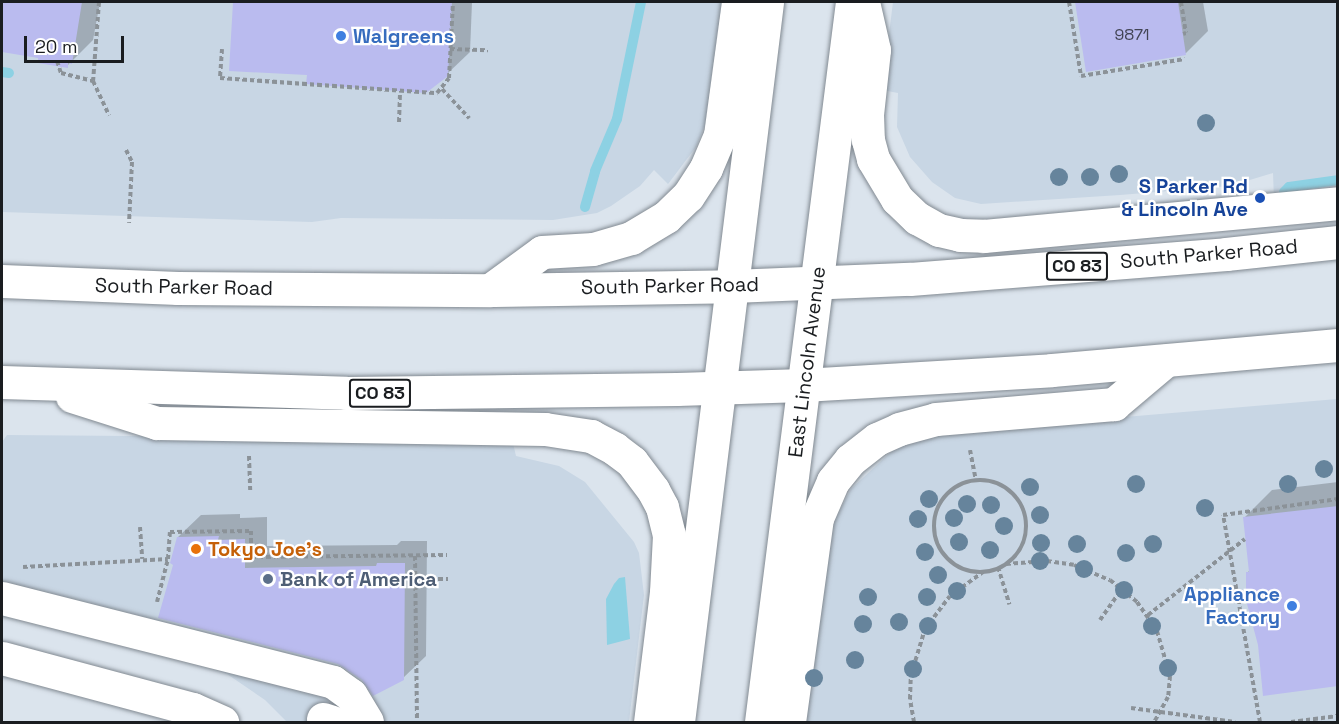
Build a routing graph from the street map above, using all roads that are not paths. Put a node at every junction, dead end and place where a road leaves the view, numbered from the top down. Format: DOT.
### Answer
graph roads {
  1 [pos="738,2"];
  2 [pos="767,2"];
  3 [pos="852,2"];
  4 [pos="863,2"];
  5 [pos="1338,203"];
  6 [pos="1338,242"];
  7 [pos="2,281"];
  8 [pos="817,283"];
  9 [pos="732,285"];
  10 [pos="490,290"];
  11 [pos="1338,345"];
  12 [pos="1165,361"];
  13 [pos="2,382"];
  14 [pos="39,385"];
  15 [pos="803,385"];
  16 [pos="721,387"];
  17 [pos="2,598"];
  18 [pos="2,658"];
  19 [pos="222,723"];
  20 [pos="367,723"];
  21 [pos="650,723"];
  22 [pos="678,723"];
  23 [pos="761,723"];
  24 [pos="789,723"];
  1 -- 10 [label="main road"];
  2 -- 9 [label="main road"];
  3 -- 8 [label="main road, East Lincoln Avenue"];
  4 -- 5 [label="main road"];
  6 -- 8 [label="main road, South Parker Road / CO 83"];
  7 -- 10 [label="main road, South Parker Road / CO 83"];
  8 -- 9 [label="main road, South Parker Road / CO 83"];
  8 -- 15 [label="main road, East Lincoln Avenue"];
  9 -- 10 [label="main road, South Parker Road / CO 83"];
  9 -- 16 [label="main road"];
  11 -- 12 [label="main road, CO 83"];
  12 -- 15 [label="main road, CO 83"];
  12 -- 24 [label="main road"];
  13 -- 14 [label="main road, CO 83"];
  14 -- 16 [label="main road, CO 83"];
  14 -- 21 [label="main road"];
  15 -- 16 [label="main road, CO 83"];
  15 -- 23 [label="main road, East Lincoln Avenue"];
  16 -- 22 [label="main road"];
  17 -- 20 [label="main road"];
  18 -- 19 [label="main road"];
}
